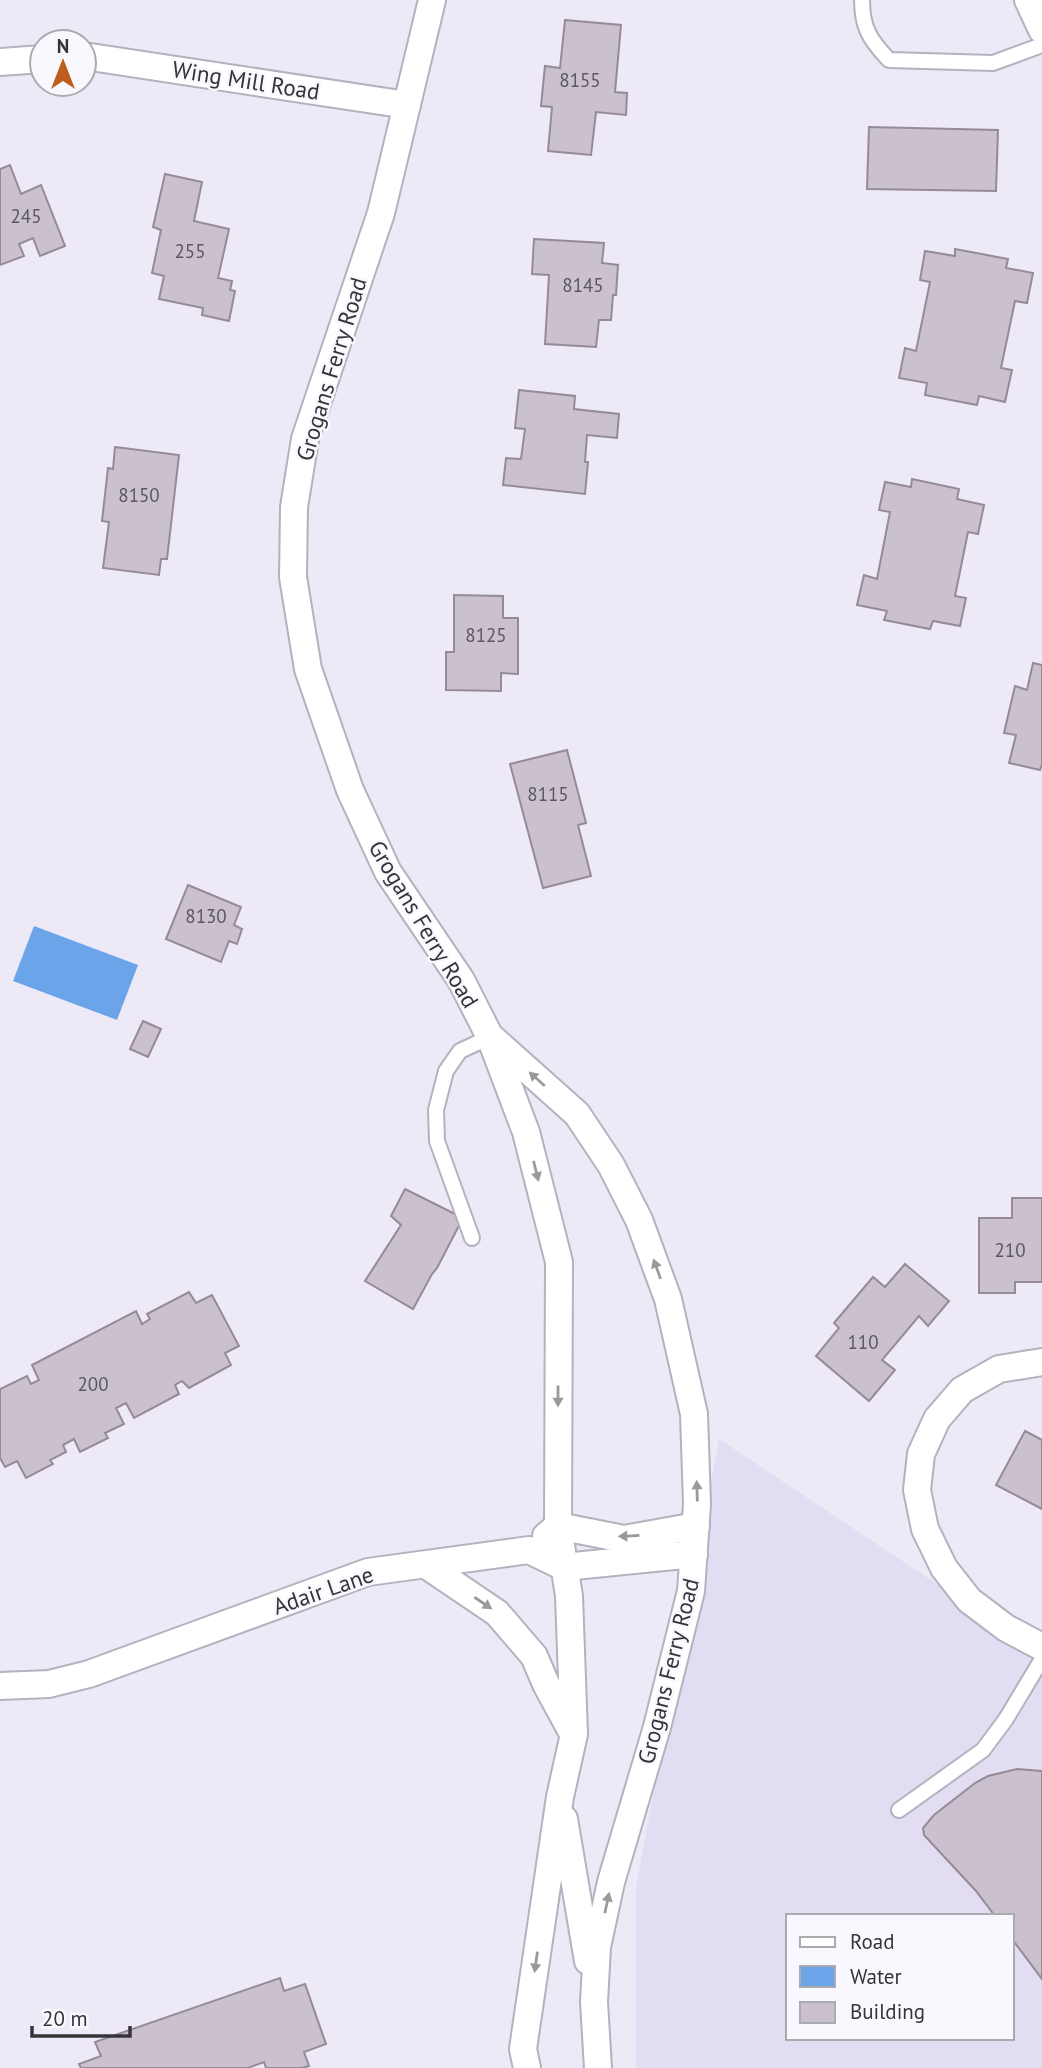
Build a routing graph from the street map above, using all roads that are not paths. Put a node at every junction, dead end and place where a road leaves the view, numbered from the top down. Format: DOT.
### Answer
graph roads {
  1 [pos="432,0"];
  2 [pos="862,0"];
  3 [pos="1028,0"];
  4 [pos="1042,30"];
  5 [pos="1042,45"];
  6 [pos="98,58"];
  7 [pos="28,60"];
  8 [pos="0,62"];
  9 [pos="407,104"];
  10 [pos="490,1037"];
  11 [pos="472,1238"];
  12 [pos="1042,1363"];
  13 [pos="558,1526"];
  14 [pos="696,1526"];
  15 [pos="529,1550"];
  16 [pos="694,1554"];
  17 [pos="426,1564"];
  18 [pos="564,1567"];
  19 [pos="1042,1647"];
  20 [pos="1042,1659"];
  21 [pos="0,1686"];
  22 [pos="573,1734"];
  23 [pos="560,1797"];
  24 [pos="899,1810"];
  25 [pos="594,2002"];
  26 [pos="527,2068"];
  27 [pos="598,2068"];
  1 -- 9 [label="street, Grogans Ferry Road"];
  2 -- 5 [label="lane"];
  3 -- 4 [label="street"];
  6 -- 9 [label="street, Wing Mill Road"];
  7 -- 8 [label="street"];
  9 -- 10 [label="street, Grogans Ferry Road"];
  10 -- 11 [label="lane"];
  10 -- 13 [label="street, Grogans Ferry Road, one-way"];
  14 -- 10 [label="street, Grogans Ferry Road, one-way"];
  12 -- 19 [label="street"];
  14 -- 13 [label="street, one-way"];
  13 -- 15 [label="street"];
  13 -- 18 [label="street, Grogans Ferry Road"];
  14 -- 16 [label="street, Grogans Ferry Road"];
  15 -- 17 [label="street, Adair Lane"];
  15 -- 18 [label="street"];
  16 -- 18 [label="street"];
  25 -- 16 [label="street, Grogans Ferry Road, one-way"];
  17 -- 21 [label="street, Adair Lane"];
  17 -- 22 [label="street, one-way"];
  18 -- 22 [label="street, Grogans Ferry Road"];
  20 -- 24 [label="lane"];
  22 -- 23 [label="street, Grogans Ferry Road"];
  23 -- 25 [label="street"];
  23 -- 26 [label="street, Grogans Ferry Road, one-way"];
  25 -- 27 [label="street, Grogans Ferry Road"];
}
